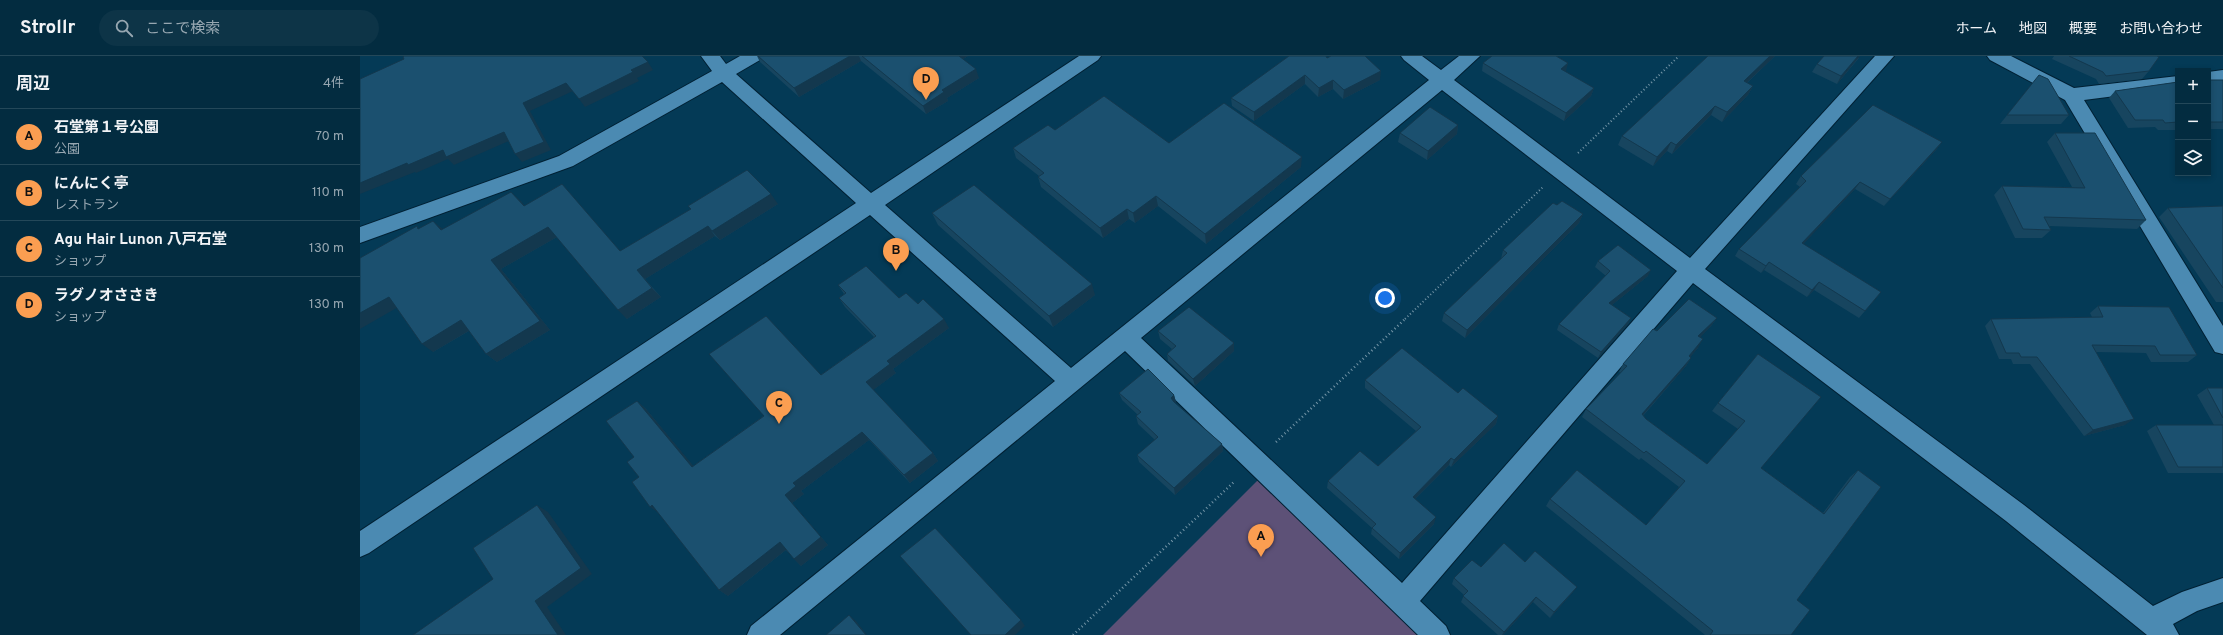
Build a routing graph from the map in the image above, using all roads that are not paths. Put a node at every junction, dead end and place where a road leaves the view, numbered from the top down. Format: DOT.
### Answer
graph roads {
  1 [pos="710,56"];
  2 [pos="754,56"];
  3 [pos="1092,56"];
  4 [pos="1410,56"];
  5 [pos="1471,56"];
  6 [pos="1885,56"];
  7 [pos="1996,56"];
  8 [pos="723,74"];
  9 [pos="2223,76"];
  10 [pos="2211,78"];
  11 [pos="1442,80"];
  12 [pos="2175,82"];
  13 [pos="2072,95"];
  14 [pos="870,204"];
  15 [pos="360,235"];
  16 [pos="1691,270"];
  17 [pos="1125,337"];
  18 [pos="2223,345"];
  19 [pos="1070,381"];
  20 [pos="360,545"];
  21 [pos="2223,590"];
  22 [pos="1402,602"];
  23 [pos="2159,628"];
  24 [pos="760,635"];
  25 [pos="1437,635"];
  1 -- 8 [label="street"];
  2 -- 8 [label="street"];
  3 -- 14 [label="street"];
  4 -- 11 [label="street"];
  5 -- 11 [label="street"];
  6 -- 16 [label="street"];
  7 -- 13 [label="street"];
  8 -- 14 [label="street"];
  8 -- 15 [label="street"];
  9 -- 10 [label="street"];
  11 -- 16 [label="street"];
  11 -- 17 [label="street"];
  12 -- 13 [label="street"];
  13 -- 18 [label="street"];
  14 -- 19 [label="street"];
  14 -- 20 [label="street"];
  16 -- 22 [label="street"];
  16 -- 23 [label="street"];
  17 -- 19 [label="street"];
  17 -- 22 [label="street"];
  19 -- 24 [label="street"];
  21 -- 23 [label="street"];
  22 -- 25 [label="street"];
}
